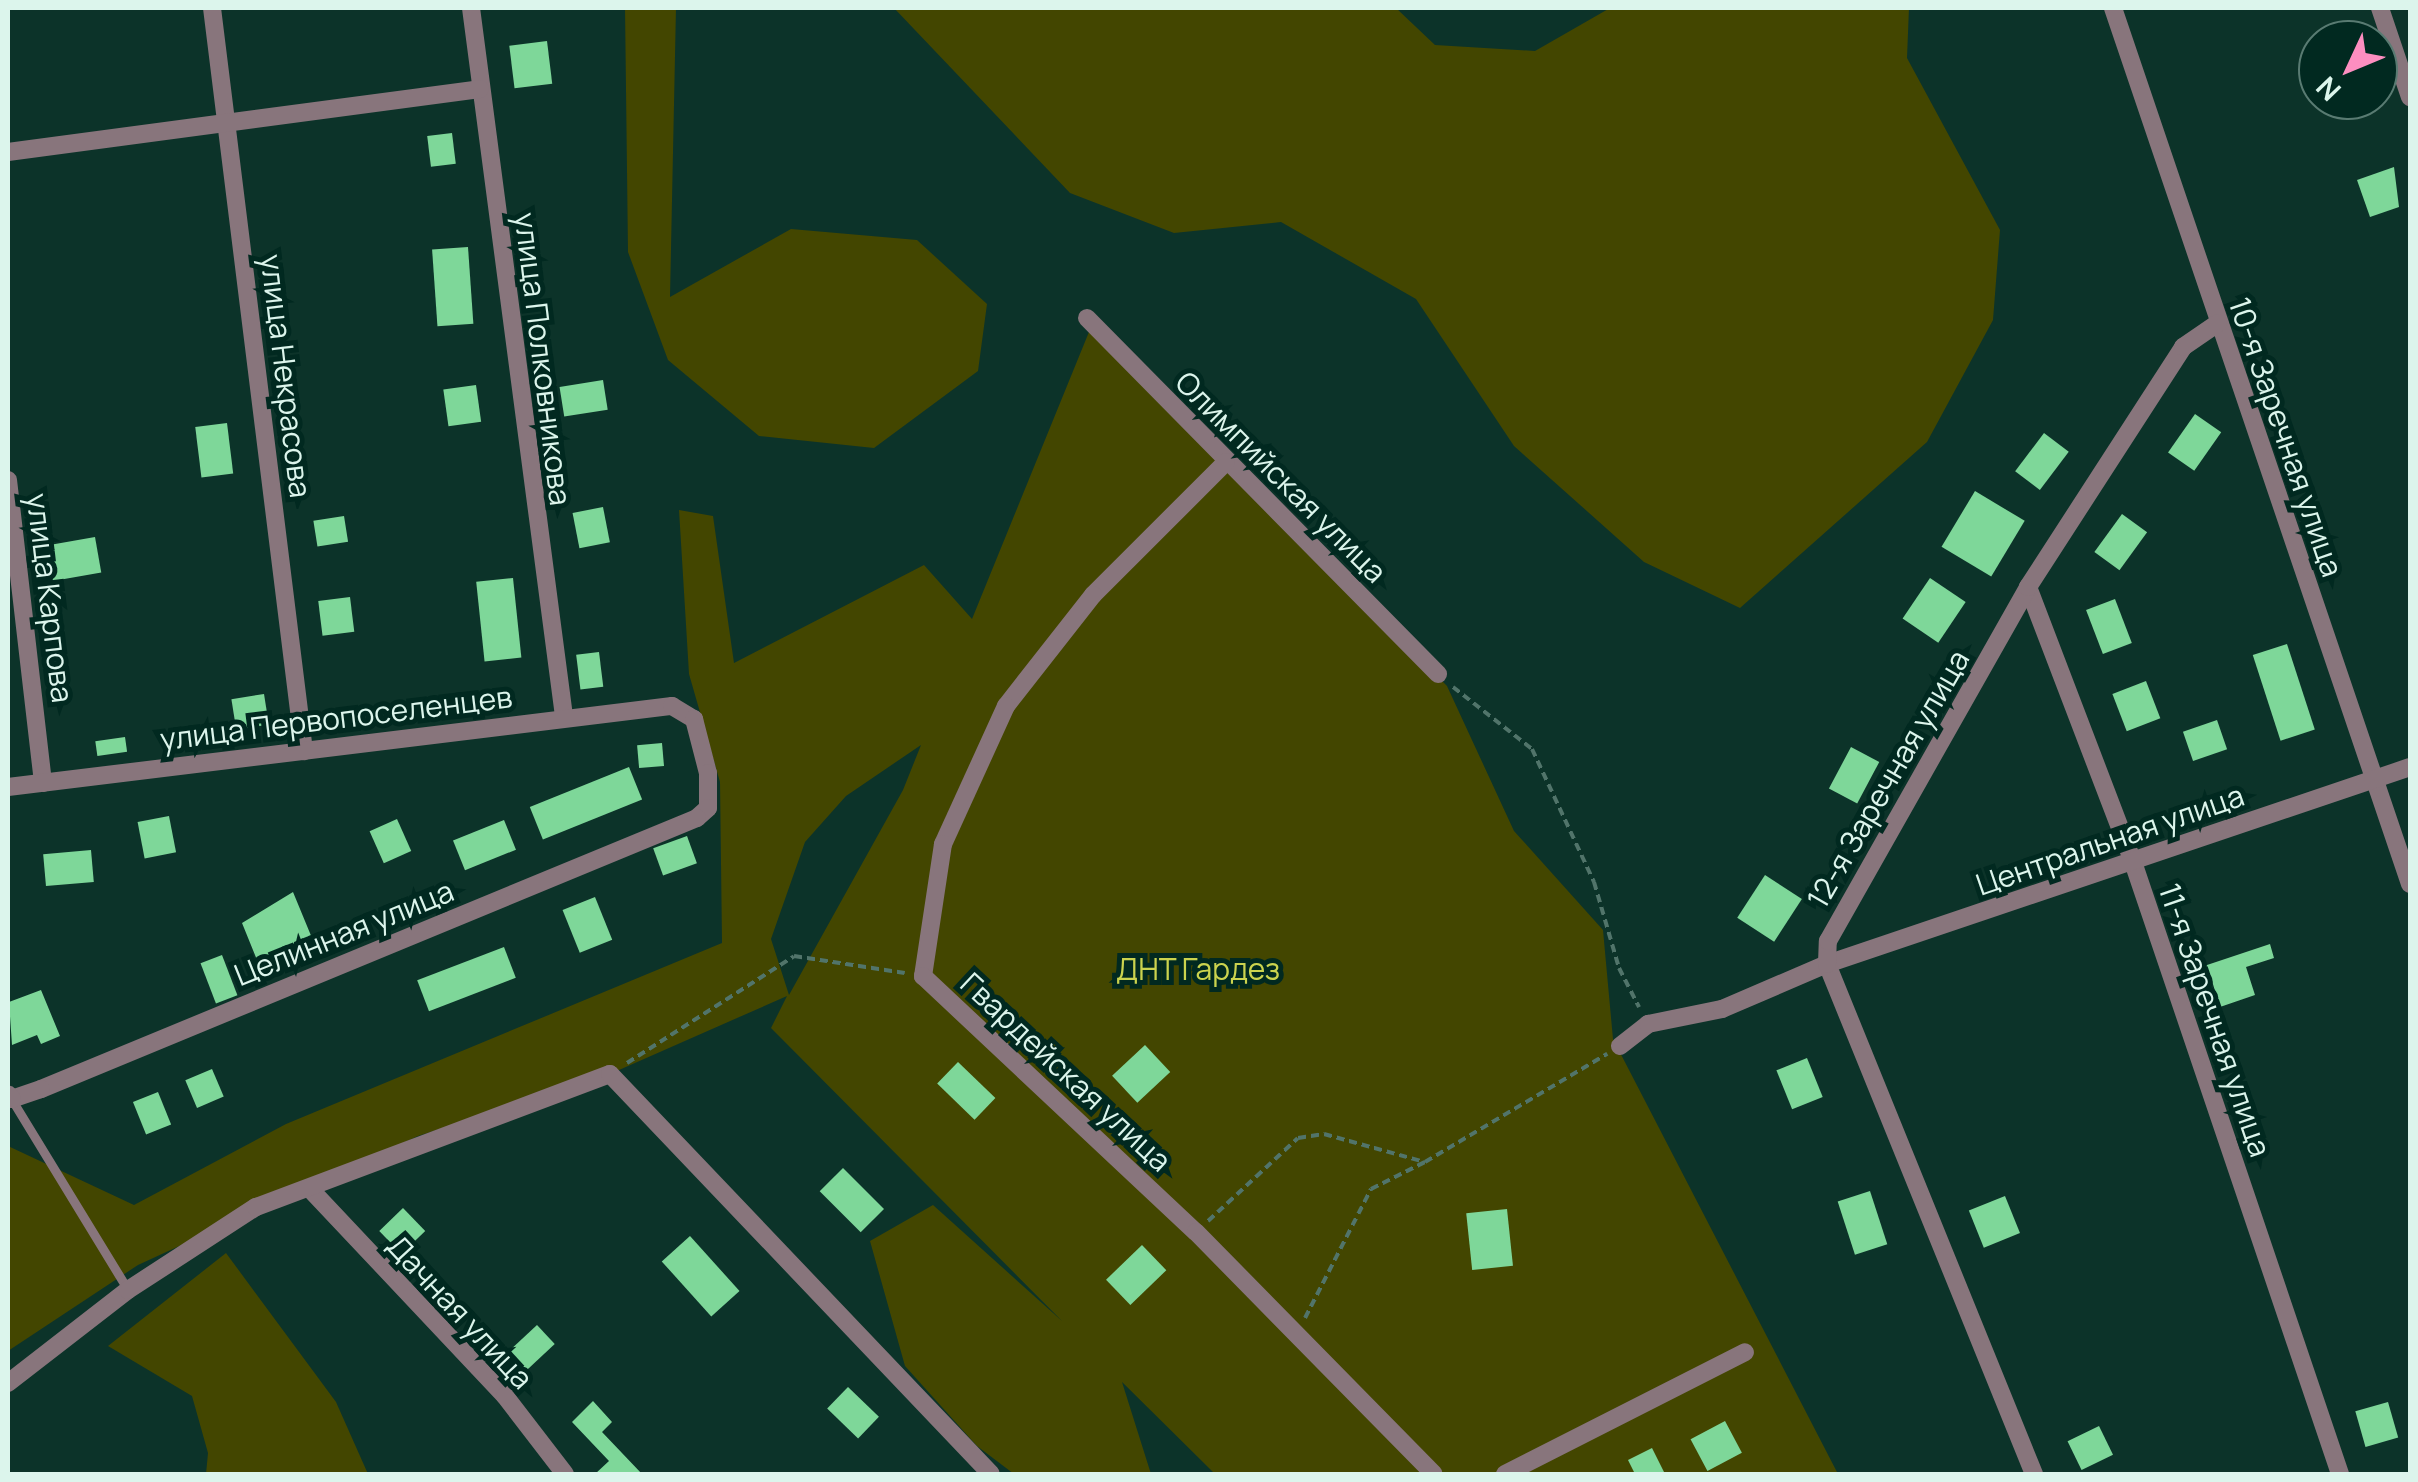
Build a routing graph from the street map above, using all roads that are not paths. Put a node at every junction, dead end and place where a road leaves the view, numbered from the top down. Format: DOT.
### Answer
graph roads {
  1 [pos="212,8"];
  2 [pos="471,8"];
  3 [pos="2113,8"];
  4 [pos="2380,8"];
  5 [pos="480,90"];
  6 [pos="2410,97"];
  7 [pos="226,122"];
  8 [pos="8,152"];
  9 [pos="1087,318"];
  10 [pos="2218,323"];
  11 [pos="1226,462"];
  12 [pos="8,480"];
  13 [pos="2028,587"];
  14 [pos="1438,674"];
  15 [pos="564,716"];
  16 [pos="304,750"];
  17 [pos="2410,767"];
  18 [pos="2375,780"];
  19 [pos="44,783"];
  20 [pos="8,788"];
  21 [pos="696,818"];
  22 [pos="2133,862"];
  23 [pos="2410,884"];
  24 [pos="1826,964"];
  25 [pos="1620,1046"];
  26 [pos="10,1096"];
  27 [pos="310,1190"];
  28 [pos="128,1290"];
  29 [pos="1745,1352"];
  30 [pos="8,1383"];
  31 [pos="565,1474"];
  32 [pos="991,1474"];
  33 [pos="1434,1474"];
  34 [pos="1506,1474"];
  35 [pos="2034,1474"];
  36 [pos="2340,1474"];
  1 -- 7 [label="street, улица Некрасова"];
  2 -- 5 [label="street, улица Полковникова"];
  3 -- 10 [label="street, 10-я Заречная улица"];
  4 -- 6 [label="street"];
  5 -- 7 [label="street"];
  5 -- 15 [label="street, улица Полковникова"];
  7 -- 8 [label="street"];
  7 -- 16 [label="street, улица Некрасова"];
  9 -- 11 [label="street, Олимпийская улица"];
  10 -- 13 [label="street, 12-я Заречная улица"];
  10 -- 18 [label="street, 10-я Заречная улица"];
  11 -- 14 [label="street, Олимпийская улица"];
  11 -- 33 [label="street, Гвардейская улица"];
  12 -- 19 [label="street, улица Карпова"];
  13 -- 22 [label="street, 11-я Заречная улица"];
  13 -- 24 [label="street, 12-я Заречная улица"];
  15 -- 16 [label="street, улица Первопоселенцев"];
  15 -- 21 [label="street, улица Первопоселенцев"];
  16 -- 19 [label="street, улица Первопоселенцев"];
  17 -- 18 [label="street, Центральная улица"];
  18 -- 22 [label="street, Центральная улица"];
  18 -- 23 [label="street, 10-я Заречная улица"];
  19 -- 20 [label="street, улица Первопоселенцев"];
  21 -- 26 [label="street, Целинная улица"];
  22 -- 24 [label="street, Центральная улица"];
  22 -- 36 [label="street, 11-я Заречная улица"];
  24 -- 25 [label="street, Центральная улица"];
  24 -- 35 [label="street"];
  26 -- 28 [label="lane"];
  27 -- 28 [label="street"];
  27 -- 31 [label="street, Дачная улица"];
  27 -- 32 [label="street"];
  28 -- 30 [label="street"];
  29 -- 34 [label="street"];
}
